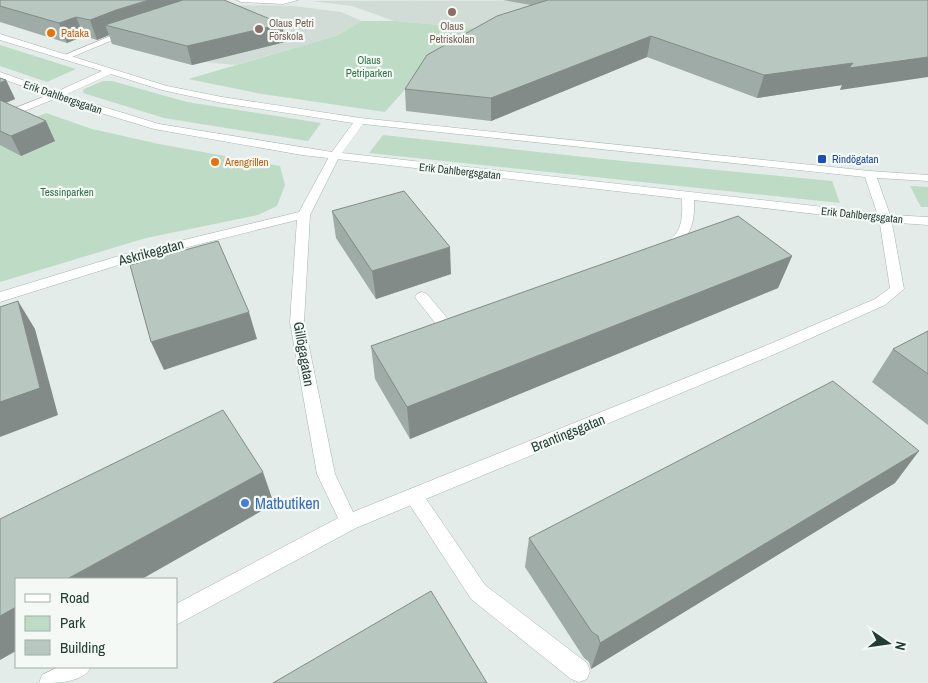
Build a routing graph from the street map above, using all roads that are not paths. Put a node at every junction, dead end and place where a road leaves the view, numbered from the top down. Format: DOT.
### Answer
graph roads {
  1 [pos="240,0"];
  2 [pos="294,0"];
  3 [pos="135,30"];
  4 [pos="0,37"];
  5 [pos="64,57"];
  6 [pos="108,72"];
  7 [pos="0,75"];
  8 [pos="56,95"];
  9 [pos="0,118"];
  10 [pos="360,121"];
  11 [pos="334,157"];
  12 [pos="870,174"];
  13 [pos="928,178"];
  14 [pos="688,196"];
  15 [pos="304,215"];
  16 [pos="885,218"];
  17 [pos="928,220"];
  18 [pos="653,258"];
  19 [pos="0,297"];
  20 [pos="422,297"];
  21 [pos="434,340"];
  22 [pos="414,496"];
  23 [pos="349,522"];
  24 [pos="178,614"];
  25 [pos="78,668"];
  26 [pos="579,671"];
  27 [pos="50,683"];
  1 -- 2 [label="street"];
  3 -- 5 [label="street"];
  4 -- 5 [label="street"];
  5 -- 6 [label="street"];
  6 -- 8 [label="street"];
  6 -- 10 [label="street"];
  7 -- 8 [label="street, Erik Dahlbergsgatan"];
  8 -- 9 [label="street"];
  8 -- 11 [label="street, Erik Dahlbergsgatan"];
  10 -- 11 [label="street, Gillögagatan"];
  10 -- 12 [label="street"];
  11 -- 14 [label="street, Erik Dahlbergsgatan"];
  11 -- 15 [label="street, Gillögagatan"];
  12 -- 13 [label="street"];
  12 -- 16 [label="street"];
  14 -- 16 [label="street, Erik Dahlbergsgatan"];
  14 -- 18 [label="street"];
  15 -- 19 [label="street, Askrikegatan"];
  15 -- 23 [label="street, Gillögagatan"];
  16 -- 17 [label="street, Erik Dahlbergsgatan"];
  16 -- 22 [label="street, Brantingsgatan"];
  20 -- 21 [label="street"];
  22 -- 23 [label="street, Brantingsgatan"];
  22 -- 26 [label="street"];
  23 -- 24 [label="street, Brantingsgatan"];
  25 -- 27 [label="street"];
}
